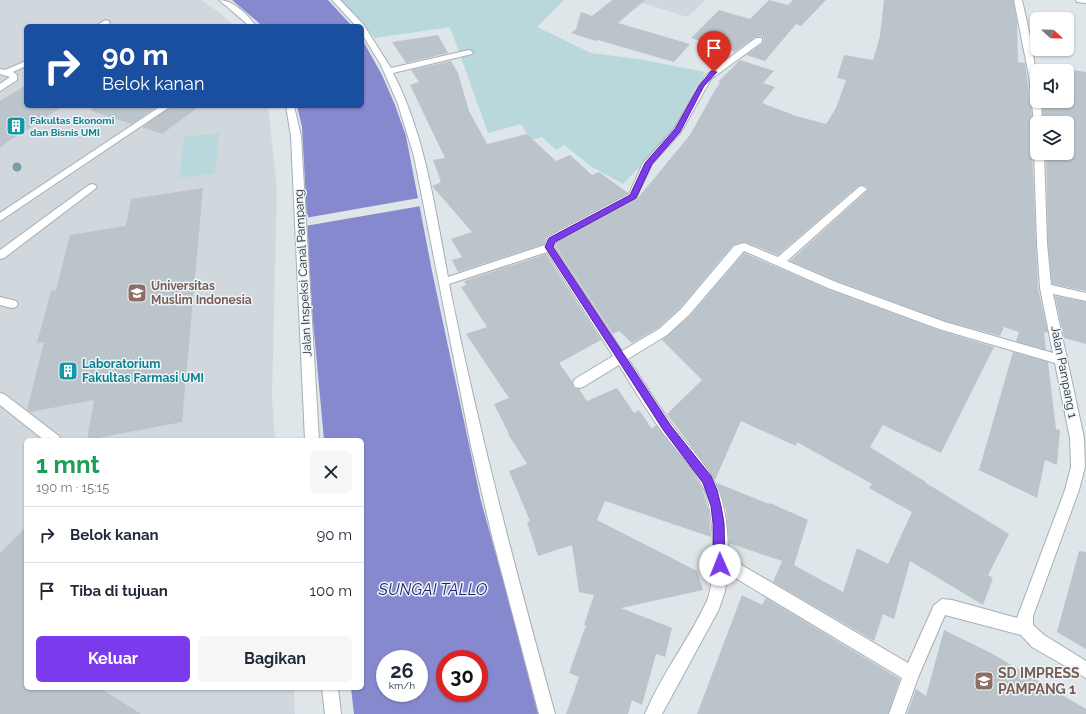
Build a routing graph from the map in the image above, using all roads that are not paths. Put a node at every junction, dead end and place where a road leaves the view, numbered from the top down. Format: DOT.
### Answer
graph roads {
  1 [pos="223,0"];
  2 [pos="336,0"];
  3 [pos="1018,0"];
  4 [pos="1080,0"];
  5 [pos="1086,1"];
  6 [pos="106,22"];
  7 [pos="102,24"];
  8 [pos="251,24"];
  9 [pos="358,24"];
  10 [pos="364,32"];
  11 [pos="759,40"];
  12 [pos="469,52"];
  13 [pos="24,64"];
  14 [pos="389,71"];
  15 [pos="3,72"];
  16 [pos="0,88"];
  17 [pos="164,108"];
  18 [pos="290,108"];
  19 [pos="1037,116"];
  20 [pos="1039,160"];
  21 [pos="92,187"];
  22 [pos="862,189"];
  23 [pos="0,218"];
  24 [pos="549,247"];
  25 [pos="0,255"];
  26 [pos="779,262"];
  27 [pos="444,282"];
  28 [pos="1046,288"];
  29 [pos="1086,298"];
  30 [pos="0,301"];
  31 [pos="12,304"];
  32 [pos="621,358"];
  33 [pos="1062,360"];
  34 [pos="578,383"];
  35 [pos="0,398"];
  36 [pos="51,438"];
  37 [pos="312,438"];
  38 [pos="720,561"];
  39 [pos="1026,628"];
  40 [pos="1086,670"];
  41 [pos="911,674"];
  42 [pos="330,690"];
  43 [pos="333,714"];
  44 [pos="547,714"];
  45 [pos="653,714"];
  46 [pos="897,714"];
  1 -- 8 [label="street"];
  2 -- 9 [label="street"];
  3 -- 19 [label="street"];
  4 -- 5 [label="street"];
  6 -- 7 [label="street"];
  10 -- 14 [label="street"];
  11 -- 24 [label="street"];
  12 -- 14 [label="street"];
  13 -- 15 [label="street"];
  14 -- 27 [label="street"];
  15 -- 16 [label="street"];
  17 -- 23 [label="street"];
  18 -- 37 [label="street, Jalan Inspeksi Canal Pampang"];
  20 -- 28 [label="street, Jalan Pampang 1"];
  21 -- 25 [label="street"];
  22 -- 26 [label="street"];
  24 -- 27 [label="street"];
  24 -- 32 [label="street"];
  26 -- 32 [label="street"];
  26 -- 33 [label="street"];
  27 -- 44 [label="street"];
  28 -- 29 [label="street"];
  28 -- 33 [label="street, Jalan Pampang 1"];
  30 -- 31 [label="street"];
  32 -- 34 [label="street"];
  32 -- 38 [label="street"];
  33 -- 39 [label="street, Jalan Pampang 1"];
  35 -- 36 [label="street"];
  38 -- 41 [label="street"];
  38 -- 45 [label="street"];
  39 -- 40 [label="street"];
  39 -- 41 [label="street"];
  41 -- 46 [label="street"];
  42 -- 43 [label="street"];
}
